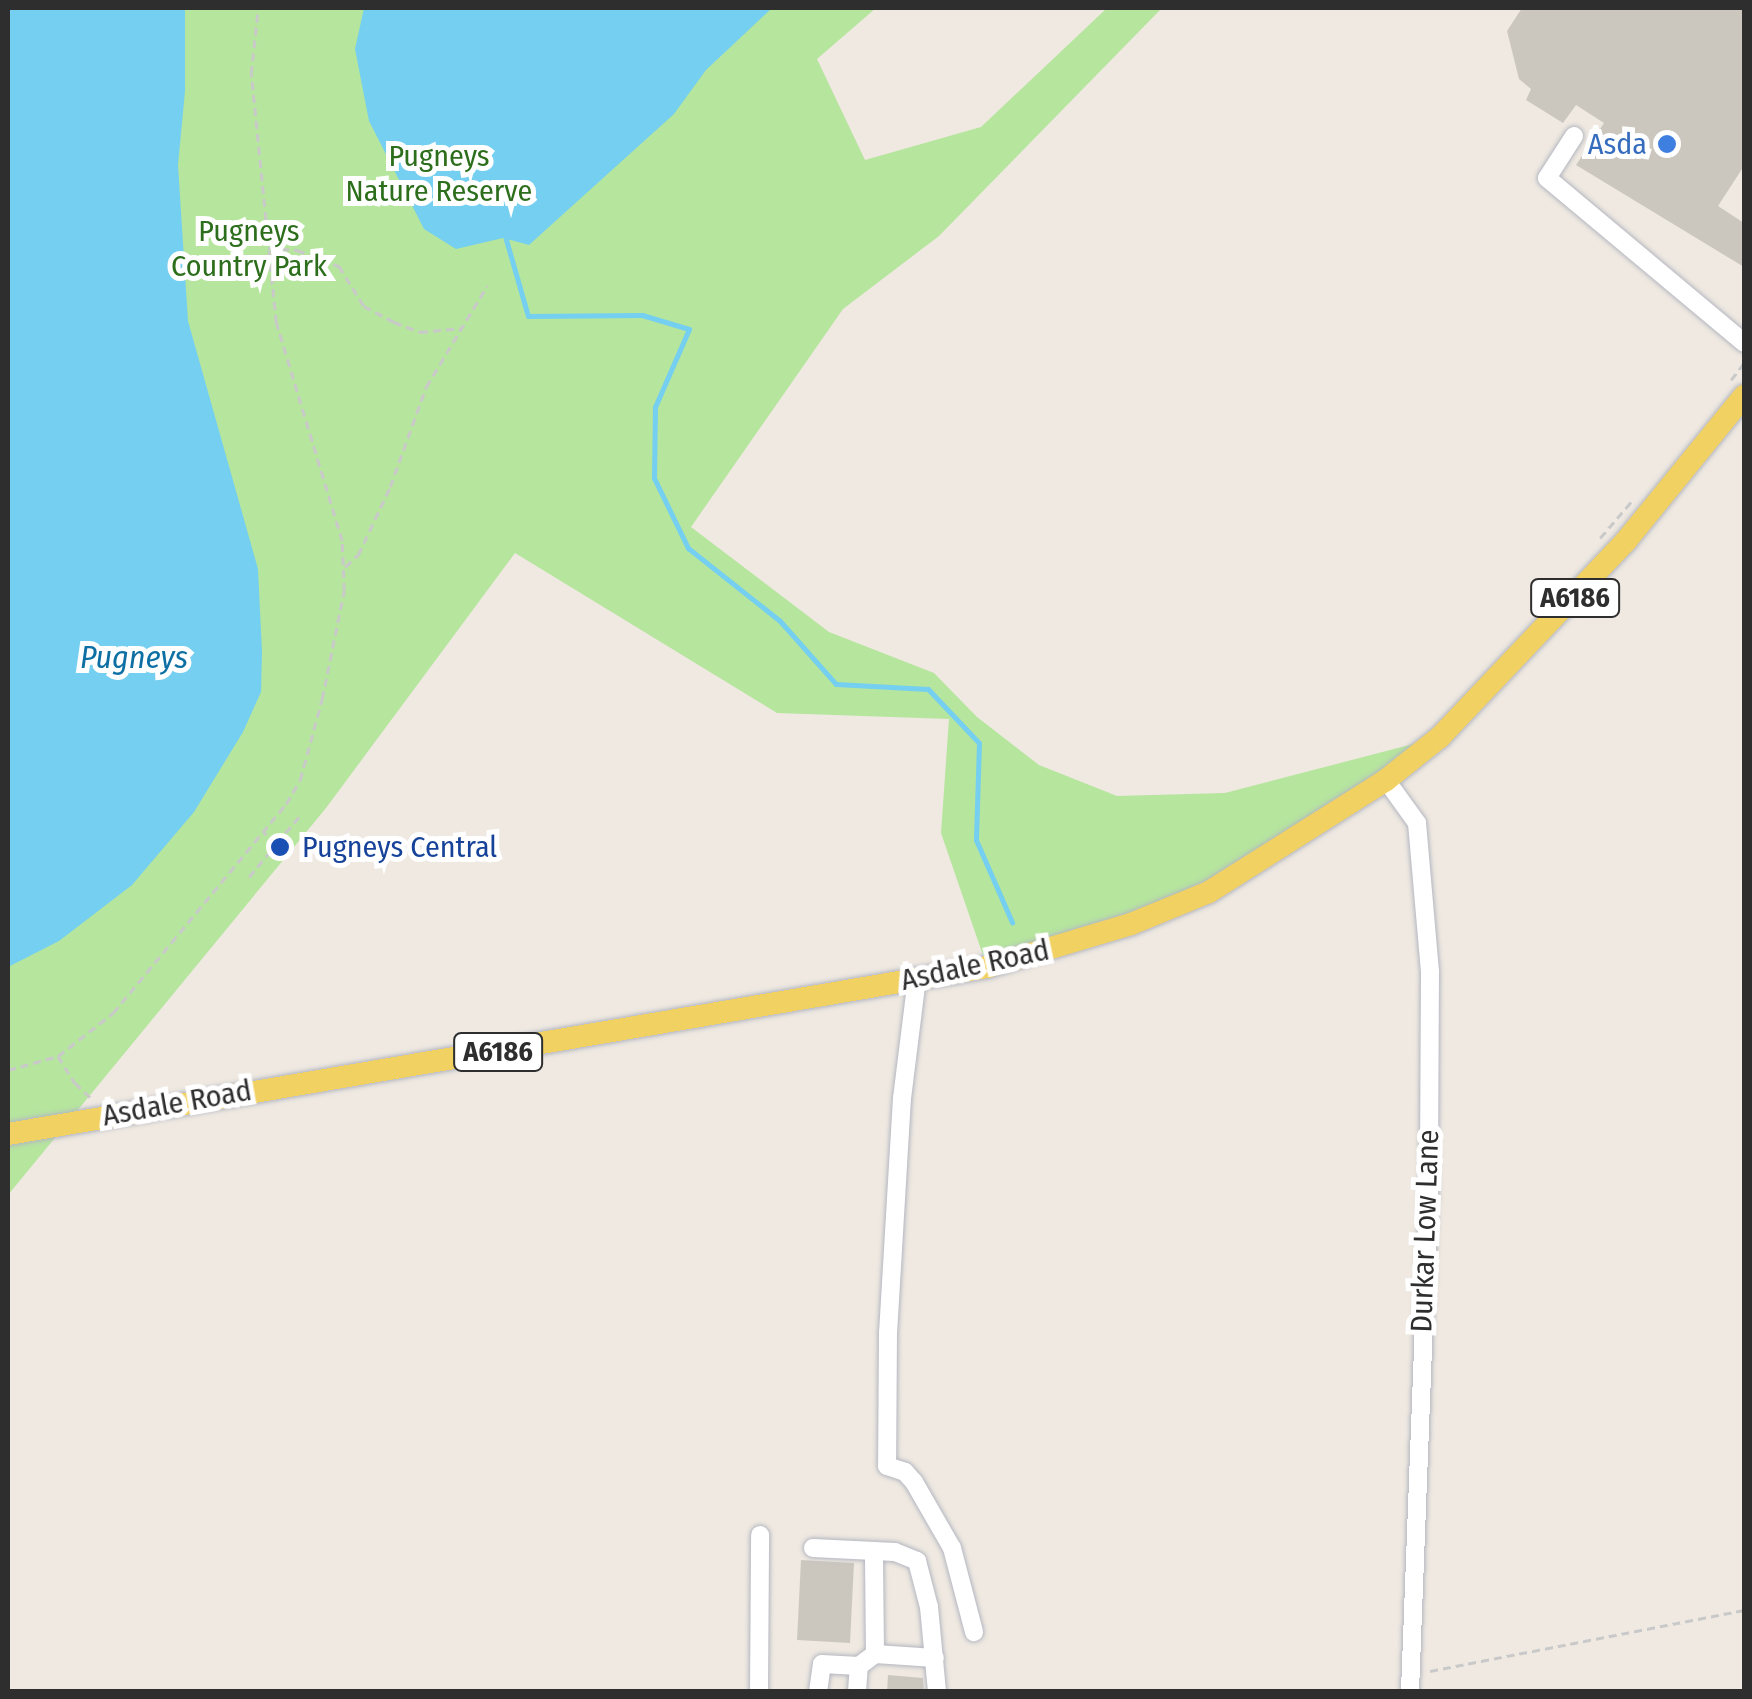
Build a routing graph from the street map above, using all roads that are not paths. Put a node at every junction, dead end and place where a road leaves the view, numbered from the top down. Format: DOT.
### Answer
graph roads {
  1 [pos="1574,136"];
  2 [pos="1744,343"];
  3 [pos="1744,396"];
  4 [pos="1386,780"];
  5 [pos="916,978"];
  6 [pos="8,1134"];
  7 [pos="760,1535"];
  8 [pos="812,1548"];
  9 [pos="874,1551"];
  10 [pos="974,1632"];
  11 [pos="875,1654"];
  12 [pos="935,1658"];
  13 [pos="859,1666"];
  14 [pos="1409,1682"];
  15 [pos="759,1692"];
  16 [pos="818,1692"];
  17 [pos="856,1692"];
  18 [pos="937,1692"];
  1 -- 2 [label="street"];
  3 -- 4 [label="main road, Asdale Road / A6186"];
  4 -- 5 [label="main road, Asdale Road / A6186"];
  4 -- 14 [label="street, Durkar Low Lane"];
  5 -- 6 [label="main road, Asdale Road / A6186"];
  5 -- 10 [label="street"];
  7 -- 15 [label="street"];
  8 -- 9 [label="street"];
  9 -- 11 [label="street"];
  9 -- 12 [label="street"];
  11 -- 12 [label="street"];
  11 -- 13 [label="street"];
  12 -- 18 [label="street"];
  13 -- 16 [label="street"];
  13 -- 17 [label="street"];
}
